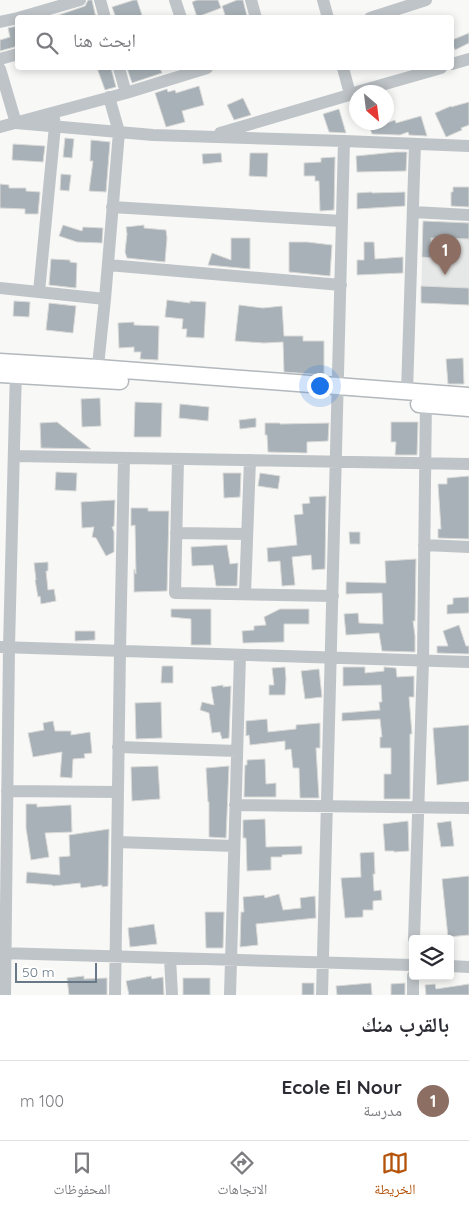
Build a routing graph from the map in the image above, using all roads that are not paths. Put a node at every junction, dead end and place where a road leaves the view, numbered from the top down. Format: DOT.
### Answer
graph roads {
  1 [pos="80,0"];
  2 [pos="100,0"];
  3 [pos="176,0"];
  4 [pos="251,0"];
  5 [pos="323,0"];
  6 [pos="426,0"];
  7 [pos="28,15"];
  8 [pos="104,15"];
  9 [pos="180,15"];
  10 [pos="255,15"];
  11 [pos="327,15"];
  12 [pos="379,15"];
  13 [pos="15,19"];
  14 [pos="0,22"];
  15 [pos="15,55"];
  16 [pos="0,59"];
  17 [pos="469,59"];
  18 [pos="454,63"];
  19 [pos="0,69"];
  20 [pos="120,70"];
  21 [pos="197,70"];
  22 [pos="344,70"];
  23 [pos="434,70"];
  24 [pos="351,85"];
  25 [pos="383,85"];
  26 [pos="126,93"];
  27 [pos="349,95"];
  28 [pos="109,97"];
  29 [pos="53,112"];
  30 [pos="16,122"];
  31 [pos="54,126"];
  32 [pos="0,127"];
  33 [pos="118,132"];
  34 [pos="208,137"];
  35 [pos="344,141"];
  36 [pos="415,144"];
  37 [pos="469,146"];
  38 [pos="112,207"];
  39 [pos="413,212"];
  40 [pos="469,215"];
  41 [pos="342,221"];
  42 [pos="108,265"];
  43 [pos="341,285"];
  44 [pos="0,288"];
  45 [pos="39,292"];
  46 [pos="105,299"];
  47 [pos="8,368"];
  48 [pos="97,373"];
  49 [pos="338,392"];
  50 [pos="407,392"];
  51 [pos="469,396"];
  52 [pos="426,399"];
  53 [pos="469,408"];
  54 [pos="14,456"];
  55 [pos="124,458"];
  56 [pos="178,459"];
  57 [pos="250,460"];
  58 [pos="336,462"];
  59 [pos="425,464"];
  60 [pos="469,464"];
  61 [pos="176,533"];
  62 [pos="247,534"];
  63 [pos="424,545"];
  64 [pos="469,546"];
  65 [pos="245,594"];
  66 [pos="333,596"];
  67 [pos="4,647"];
  68 [pos="120,651"];
  69 [pos="240,655"];
  70 [pos="331,658"];
  71 [pos="423,661"];
  72 [pos="469,662"];
  73 [pos="118,747"];
  74 [pos="237,751"];
  75 [pos="4,765"];
  76 [pos="7,791"];
  77 [pos="118,792"];
  78 [pos="236,805"];
  79 [pos="327,806"];
  80 [pos="418,807"];
  81 [pos="469,808"];
  82 [pos="117,842"];
  83 [pos="234,846"];
  84 [pos="414,935"];
  85 [pos="3,953"];
  86 [pos="115,956"];
  87 [pos="170,958"];
  88 [pos="231,960"];
  89 [pos="323,963"];
  90 [pos="409,965"];
  91 [pos="454,966"];
  92 [pos="469,967"];
  93 [pos="413,980"];
  94 [pos="5,995"];
  95 [pos="115,995"];
  96 [pos="172,995"];
  97 [pos="230,995"];
  98 [pos="322,995"];
  99 [pos="413,995"];
  1 -- 7 [label="street"];
  2 -- 8 [label="street"];
  3 -- 9 [label="street"];
  4 -- 10 [label="street"];
  5 -- 11 [label="street"];
  6 -- 12 [label="street"];
  13 -- 14 [label="street"];
  15 -- 16 [label="street"];
  17 -- 18 [label="street"];
  19 -- 30 [label="street"];
  20 -- 26 [label="street"];
  21 -- 26 [label="street"];
  22 -- 24 [label="street"];
  23 -- 25 [label="street"];
  26 -- 28 [label="street"];
  27 -- 34 [label="street"];
  28 -- 29 [label="street"];
  28 -- 33 [label="street"];
  29 -- 30 [label="street"];
  29 -- 31 [label="street"];
  30 -- 31 [label="street"];
  30 -- 32 [label="street"];
  31 -- 33 [label="street"];
  31 -- 45 [label="street"];
  33 -- 34 [label="street"];
  33 -- 38 [label="street"];
  34 -- 35 [label="street"];
  35 -- 36 [label="street"];
  35 -- 41 [label="street"];
  36 -- 37 [label="street"];
  36 -- 39 [label="street"];
  38 -- 41 [label="street"];
  38 -- 42 [label="street"];
  39 -- 40 [label="street"];
  39 -- 50 [label="street"];
  41 -- 43 [label="street"];
  42 -- 43 [label="street"];
  42 -- 46 [label="street"];
  43 -- 49 [label="street"];
  44 -- 45 [label="street"];
  45 -- 46 [label="street"];
  46 -- 48 [label="street"];
  47 -- 48 [label="main road"];
  47 -- 54 [label="street"];
  48 -- 49 [label="main road"];
  49 -- 50 [label="main road"];
  49 -- 52 [label="main road"];
  49 -- 58 [label="street"];
  50 -- 52 [label="main road"];
  51 -- 52 [label="main road"];
  52 -- 53 [label="main road"];
  52 -- 59 [label="street"];
  54 -- 55 [label="street"];
  54 -- 67 [label="street"];
  55 -- 56 [label="street"];
  55 -- 68 [label="street"];
  56 -- 57 [label="street"];
  56 -- 61 [label="street"];
  57 -- 58 [label="street"];
  57 -- 62 [label="street"];
  58 -- 59 [label="street"];
  58 -- 66 [label="street"];
  59 -- 60 [label="street"];
  59 -- 63 [label="street"];
  61 -- 62 [label="street"];
  61 -- 65 [label="street"];
  62 -- 65 [label="street"];
  63 -- 64 [label="street"];
  63 -- 71 [label="street"];
  65 -- 66 [label="street"];
  66 -- 70 [label="street"];
  67 -- 68 [label="street"];
  67 -- 75 [label="street"];
  68 -- 69 [label="street"];
  68 -- 73 [label="street"];
  69 -- 70 [label="street"];
  69 -- 74 [label="street"];
  70 -- 71 [label="street"];
  70 -- 79 [label="street"];
  71 -- 72 [label="street"];
  71 -- 80 [label="street"];
  73 -- 74 [label="street"];
  73 -- 77 [label="street"];
  74 -- 78 [label="street"];
  75 -- 76 [label="street"];
  76 -- 77 [label="street"];
  76 -- 85 [label="street"];
  77 -- 82 [label="street"];
  78 -- 79 [label="street"];
  78 -- 83 [label="street"];
  79 -- 80 [label="street"];
  79 -- 89 [label="street"];
  80 -- 81 [label="street"];
  80 -- 84 [label="street"];
  82 -- 83 [label="street"];
  82 -- 86 [label="street"];
  83 -- 88 [label="street"];
  85 -- 86 [label="street"];
  85 -- 94 [label="street"];
  86 -- 87 [label="street"];
  86 -- 95 [label="street"];
  87 -- 88 [label="street"];
  87 -- 96 [label="street"];
  88 -- 89 [label="street"];
  88 -- 97 [label="street"];
  89 -- 90 [label="street"];
  89 -- 98 [label="street"];
  91 -- 92 [label="street"];
  93 -- 99 [label="street"];
}
